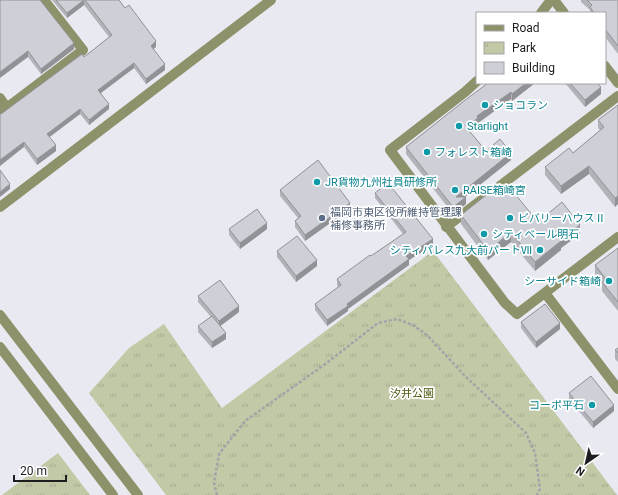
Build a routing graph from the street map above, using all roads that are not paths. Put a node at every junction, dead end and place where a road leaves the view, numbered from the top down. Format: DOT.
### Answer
graph roads {
  1 [pos="44,0"];
  2 [pos="271,0"];
  3 [pos="553,0"];
  4 [pos="542,12"];
  5 [pos="563,12"];
  6 [pos="606,67"];
  7 [pos="476,82"];
  8 [pos="618,84"];
  9 [pos="618,96"];
  10 [pos="0,98"];
  11 [pos="4,111"];
  12 [pos="0,206"];
  13 [pos="446,227"];
  14 [pos="618,238"];
  15 [pos="545,293"];
  16 [pos="0,315"];
  17 [pos="0,347"];
  18 [pos="618,389"];
  19 [pos="113,495"];
  20 [pos="138,495"];
  1 -- 11 [label="street"];
  2 -- 12 [label="street"];
  3 -- 4 [label="street"];
  3 -- 5 [label="street"];
  6 -- 8 [label="street"];
  7 -- 13 [label="street"];
  9 -- 13 [label="street"];
  10 -- 11 [label="street"];
  13 -- 15 [label="street"];
  14 -- 15 [label="street"];
  15 -- 18 [label="street"];
  16 -- 20 [label="street"];
  17 -- 19 [label="street"];
}
